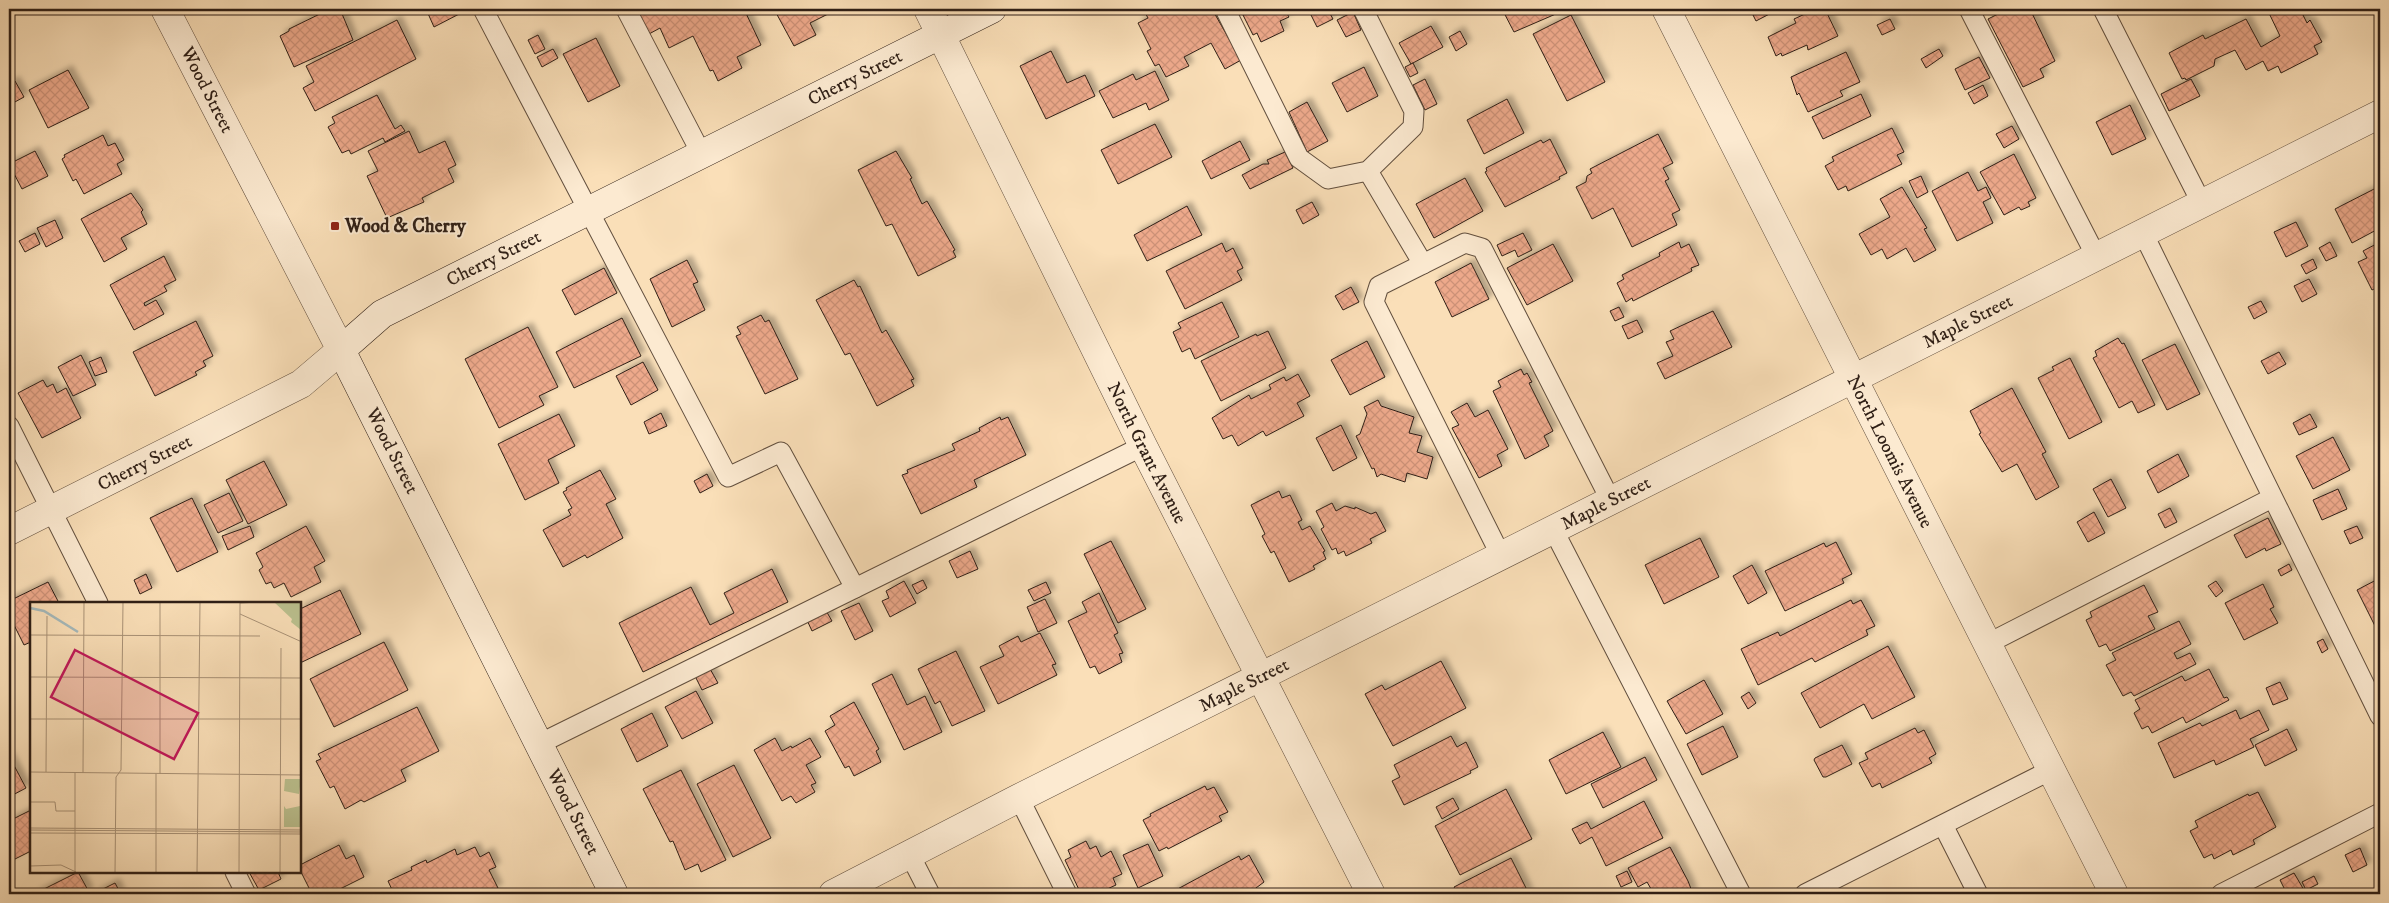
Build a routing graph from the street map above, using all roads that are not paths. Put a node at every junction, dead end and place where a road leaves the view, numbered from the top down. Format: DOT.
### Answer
graph roads {
  1 [pos="165,9"];
  2 [pos="483,9"];
  3 [pos="626,9"];
  4 [pos="928,9"];
  5 [pos="992,9"];
  6 [pos="1225,9"];
  7 [pos="1363,9"];
  8 [pos="1666,9"];
  9 [pos="1969,9"];
  10 [pos="2103,9"];
  11 [pos="941,34"];
  12 [pos="2380,114"];
  13 [pos="701,153"];
  14 [pos="1368,171"];
  15 [pos="2202,204"];
  16 [pos="589,210"];
  17 [pos="2143,233"];
  18 [pos="2096,256"];
  19 [pos="1422,264"];
  20 [pos="341,350"];
  21 [pos="1854,379"];
  22 [pos="9,426"];
  23 [pos="1143,446"];
  24 [pos="2272,498"];
  25 [pos="1611,501"];
  26 [pos="50,509"];
  27 [pos="9,531"];
  28 [pos="1554,531"];
  29 [pos="1501,556"];
  30 [pos="855,588"];
  31 [pos="97,602"];
  32 [pos="1987,644"];
  33 [pos="1262,677"];
  34 [pos="2380,716"];
  35 [pos="540,744"];
  36 [pos="2051,770"];
  37 [pos="1019,798"];
  38 [pos="2380,813"];
  39 [pos="1943,825"];
  40 [pos="910,855"];
  41 [pos="236,873"];
  42 [pos="246,894"];
  43 [pos="614,894"];
  44 [pos="833,894"];
  45 [pos="930,894"];
  46 [pos="1067,894"];
  47 [pos="1371,894"];
  48 [pos="1741,894"];
  49 [pos="1805,894"];
  50 [pos="1978,894"];
  51 [pos="2114,894"];
  52 [pos="2221,894"];
  1 -- 20 [label="street, Wood Street"];
  2 -- 16 [label="lane"];
  3 -- 13 [label="lane"];
  4 -- 11 [label="street, North Grant Avenue"];
  5 -- 11 [label="street, Cherry Street"];
  6 -- 14 [label="lane"];
  7 -- 14 [label="lane"];
  8 -- 21 [label="street, North Loomis Avenue"];
  9 -- 18 [label="lane"];
  10 -- 15 [label="lane"];
  11 -- 13 [label="street, Cherry Street"];
  11 -- 23 [label="street, North Grant Avenue"];
  12 -- 15 [label="street, Maple Street"];
  13 -- 16 [label="street, Cherry Street"];
  14 -- 19 [label="lane"];
  15 -- 17 [label="street, Maple Street"];
  16 -- 20 [label="street, Cherry Street"];
  16 -- 30 [label="lane"];
  17 -- 18 [label="street, Maple Street"];
  17 -- 24 [label="lane"];
  18 -- 21 [label="street, Maple Street"];
  19 -- 25 [label="lane"];
  19 -- 29 [label="lane"];
  20 -- 26 [label="street, Cherry Street"];
  20 -- 35 [label="street, Wood Street"];
  21 -- 25 [label="street, Maple Street"];
  21 -- 32 [label="street, North Loomis Avenue"];
  22 -- 26 [label="lane"];
  23 -- 30 [label="lane"];
  23 -- 33 [label="street, North Grant Avenue"];
  24 -- 32 [label="lane"];
  24 -- 34 [label="lane"];
  25 -- 28 [label="street, Maple Street"];
  26 -- 27 [label="street, Cherry Street"];
  26 -- 31 [label="lane"];
  28 -- 29 [label="street, Maple Street"];
  28 -- 48 [label="lane"];
  29 -- 33 [label="street, Maple Street"];
  30 -- 35 [label="lane"];
  32 -- 36 [label="street, North Loomis Avenue"];
  33 -- 37 [label="street, Maple Street"];
  33 -- 47 [label="street, North Grant Avenue"];
  35 -- 43 [label="street, Wood Street"];
  36 -- 39 [label="lane"];
  36 -- 51 [label="street, North Loomis Avenue"];
  37 -- 40 [label="street, Maple Street"];
  37 -- 46 [label="lane"];
  38 -- 52 [label="lane"];
  39 -- 49 [label="lane"];
  39 -- 50 [label="lane"];
  40 -- 44 [label="street, Maple Street"];
  40 -- 45 [label="lane"];
  41 -- 42 [label="lane"];
}
